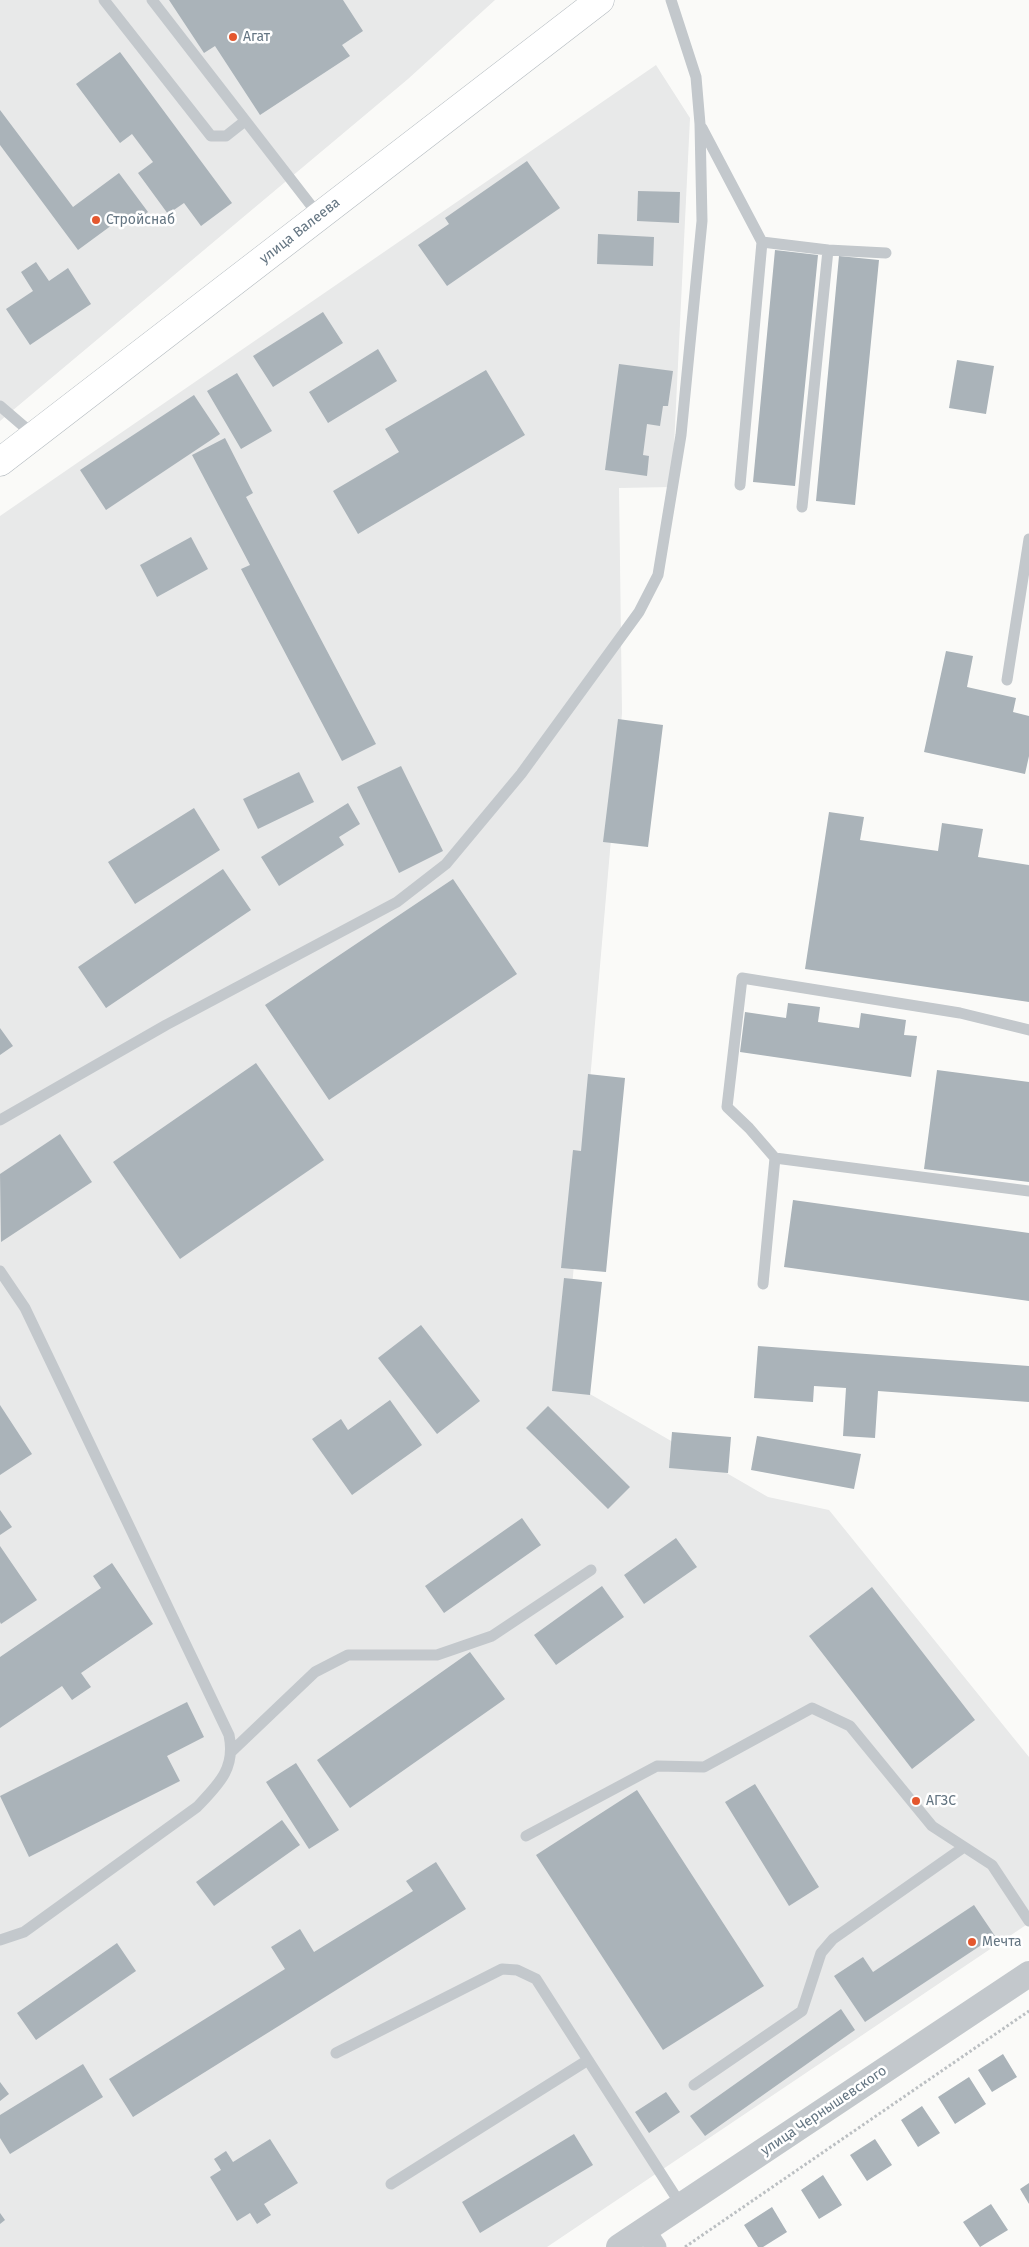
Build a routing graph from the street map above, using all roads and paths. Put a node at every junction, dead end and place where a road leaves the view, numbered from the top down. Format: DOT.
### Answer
graph roads {
  1 [pos="104,0"];
  2 [pos="152,0"];
  3 [pos="600,0"];
  4 [pos="671,0"];
  5 [pos="245,121"];
  6 [pos="700,124"];
  7 [pos="320,217"];
  8 [pos="762,242"];
  9 [pos="828,250"];
  10 [pos="886,253"];
  11 [pos="0,406"];
  12 [pos="35,436"];
  13 [pos="0,462"];
  14 [pos="740,485"];
  15 [pos="802,507"];
  16 [pos="1029,539"];
  17 [pos="1007,680"];
  18 [pos="1029,1030"];
  19 [pos="0,1120"];
  20 [pos="775,1158"];
  21 [pos="1029,1191"];
  22 [pos="0,1271"];
  23 [pos="762,1284"];
  24 [pos="591,1570"];
  25 [pos="232,1751"];
  26 [pos="526,1836"];
  27 [pos="964,1847"];
  28 [pos="1029,1921"];
  29 [pos="0,1940"];
  30 [pos="1029,1974"];
  31 [pos="1029,2011"];
  32 [pos="336,2053"];
  33 [pos="588,2060"];
  34 [pos="694,2085"];
  35 [pos="391,2184"];
  36 [pos="681,2205"];
  37 [pos="650,2238"];
  38 [pos="619,2247"];
  39 [pos="685,2247"];
  1 -- 5 [label="lane"];
  2 -- 5 [label="lane"];
  3 -- 7 [label="main road, улица Валеева"];
  4 -- 6 [label="lane"];
  5 -- 7 [label="lane"];
  6 -- 8 [label="lane"];
  6 -- 19 [label="lane"];
  7 -- 12 [label="main road, улица Валеева"];
  8 -- 9 [label="lane"];
  8 -- 14 [label="lane"];
  9 -- 10 [label="lane"];
  9 -- 15 [label="lane"];
  11 -- 12 [label="lane"];
  12 -- 13 [label="main road, улица Валеева"];
  16 -- 17 [label="lane"];
  18 -- 20 [label="lane"];
  20 -- 21 [label="lane"];
  20 -- 23 [label="lane"];
  22 -- 25 [label="lane"];
  24 -- 25 [label="lane"];
  25 -- 29 [label="lane"];
  26 -- 27 [label="lane"];
  27 -- 28 [label="lane"];
  27 -- 34 [label="lane"];
  30 -- 36 [label="street, улица Чернышевского"];
  31 -- 39 [label="path"];
  32 -- 33 [label="lane"];
  33 -- 35 [label="lane"];
  33 -- 36 [label="lane"];
  36 -- 37 [label="street, улица Чернышевского"];
  37 -- 38 [label="street, улица Чернышевского"];
}
